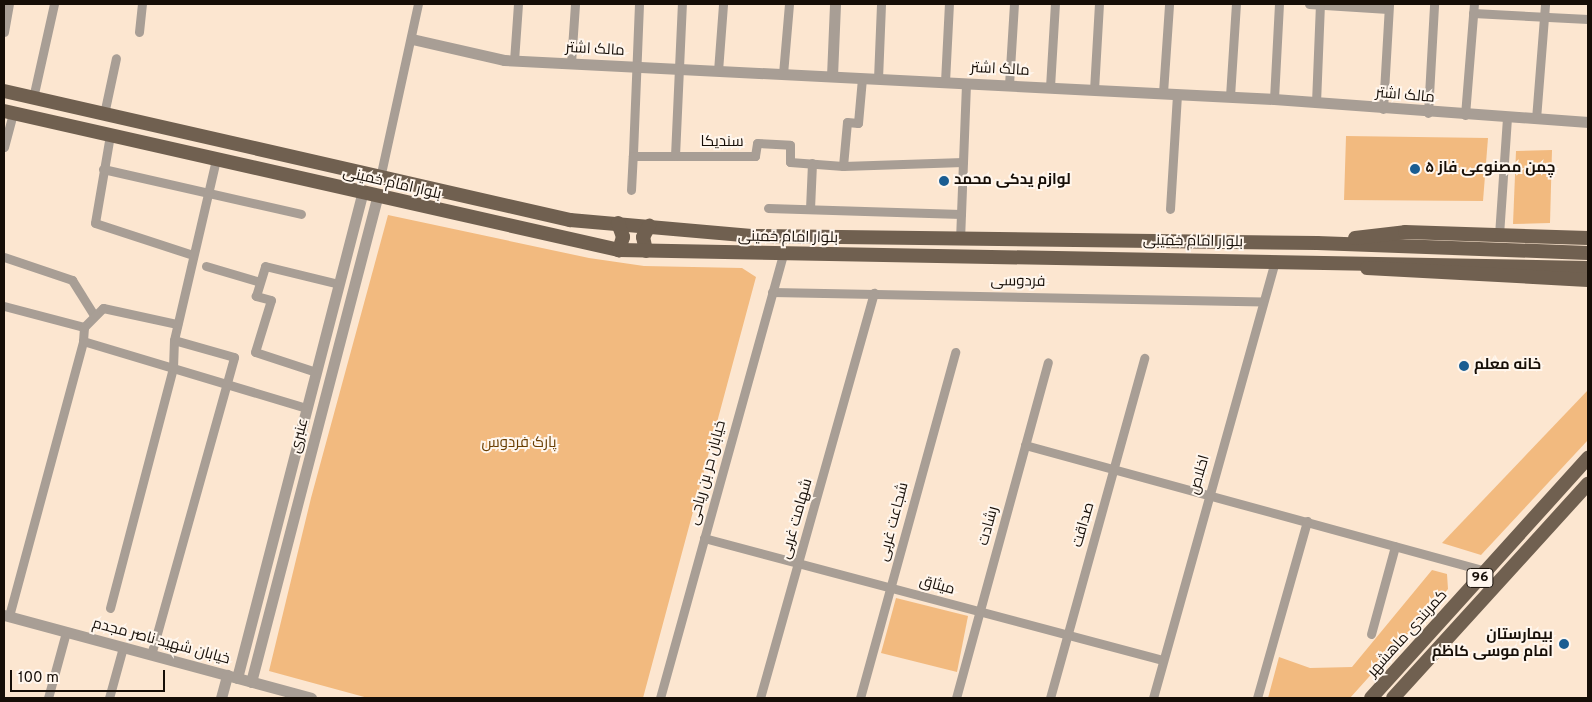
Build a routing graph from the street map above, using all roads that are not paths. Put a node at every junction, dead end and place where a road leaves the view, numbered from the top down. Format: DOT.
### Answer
graph roads {
  1 [pos="9,4"];
  2 [pos="54,4"];
  3 [pos="142,4"];
  4 [pos="418,4"];
  5 [pos="518,4"];
  6 [pos="575,4"];
  7 [pos="639,4"];
  8 [pos="682,4"];
  9 [pos="723,4"];
  10 [pos="789,4"];
  11 [pos="835,4"];
  12 [pos="880,4"];
  13 [pos="949,4"];
  14 [pos="1014,4"];
  15 [pos="1055,4"];
  16 [pos="1098,4"];
  17 [pos="1168,4"];
  18 [pos="1236,4"];
  19 [pos="1279,4"];
  20 [pos="1309,4"];
  21 [pos="1320,4"];
  22 [pos="1434,4"];
  23 [pos="1545,4"];
  24 [pos="1389,6"];
  25 [pos="1474,8"];
  26 [pos="1544,17"];
  27 [pos="1588,19"];
  28 [pos="4,32"];
  29 [pos="139,32"];
  30 [pos="412,39"];
  31 [pos="116,58"];
  32 [pos="514,60"];
  33 [pos="571,63"];
  34 [pos="636,67"];
  35 [pos="679,69"];
  36 [pos="718,71"];
  37 [pos="782,74"];
  38 [pos="832,76"];
  39 [pos="862,78"];
  40 [pos="878,79"];
  41 [pos="945,82"];
  42 [pos="966,83"];
  43 [pos="1010,85"];
  44 [pos="1050,87"];
  45 [pos="1094,90"];
  46 [pos="4,91"];
  47 [pos="1163,93"];
  48 [pos="1176,94"];
  49 [pos="1230,96"];
  50 [pos="33,98"];
  51 [pos="1274,99"];
  52 [pos="1316,103"];
  53 [pos="1382,109"];
  54 [pos="8,112"];
  55 [pos="1428,113"];
  56 [pos="104,114"];
  57 [pos="1465,115"];
  58 [pos="1507,117"];
  59 [pos="1536,119"];
  60 [pos="1588,122"];
  61 [pos="110,135"];
  62 [pos="4,147"];
  63 [pos="633,156"];
  64 [pos="675,156"];
  65 [pos="216,160"];
  66 [pos="963,162"];
  67 [pos="812,163"];
  68 [pos="843,166"];
  69 [pos="103,169"];
  70 [pos="380,178"];
  71 [pos="631,190"];
  72 [pos="208,192"];
  73 [pos="362,194"];
  74 [pos="377,198"];
  75 [pos="768,208"];
  76 [pos="810,209"];
  77 [pos="1170,210"];
  78 [pos="301,214"];
  79 [pos="961,214"];
  80 [pos="618,223"];
  81 [pos="649,226"];
  82 [pos="1499,235"];
  83 [pos="1588,238"];
  84 [pos="960,240"];
  85 [pos="1317,243"];
  86 [pos="619,250"];
  87 [pos="646,251"];
  88 [pos="1588,253"];
  89 [pos="783,254"];
  90 [pos="193,255"];
  91 [pos="4,257"];
  92 [pos="1275,260"];
  93 [pos="1314,260"];
  94 [pos="206,266"];
  95 [pos="1588,268"];
  96 [pos="1588,280"];
  97 [pos="260,282"];
  98 [pos="339,284"];
  99 [pos="772,292"];
  100 [pos="874,294"];
  101 [pos="1263,301"];
  102 [pos="4,306"];
  103 [pos="93,314"];
  104 [pos="177,324"];
  105 [pos="84,327"];
  106 [pos="174,340"];
  107 [pos="84,341"];
  108 [pos="954,352"];
  109 [pos="1144,358"];
  110 [pos="1048,362"];
  111 [pos="172,368"];
  112 [pos="316,372"];
  113 [pos="227,384"];
  114 [pos="307,408"];
  115 [pos="1025,445"];
  116 [pos="1588,458"];
  117 [pos="1114,469"];
  118 [pos="1588,484"];
  119 [pos="1210,494"];
  120 [pos="1307,521"];
  121 [pos="704,538"];
  122 [pos="1395,546"];
  123 [pos="798,563"];
  124 [pos="1487,571"];
  125 [pos="890,587"];
  126 [pos="110,608"];
  127 [pos="980,611"];
  128 [pos="6,616"];
  129 [pos="66,632"];
  130 [pos="1068,634"];
  131 [pos="1371,634"];
  132 [pos="123,647"];
  133 [pos="151,655"];
  134 [pos="1164,660"];
  135 [pos="232,677"];
  136 [pos="252,682"];
  137 [pos="48,698"];
  138 [pos="109,698"];
  139 [pos="221,698"];
  140 [pos="311,698"];
  141 [pos="660,698"];
  142 [pos="760,698"];
  143 [pos="860,698"];
  144 [pos="956,698"];
  145 [pos="1050,698"];
  146 [pos="1153,698"];
  147 [pos="1257,698"];
  148 [pos="1371,698"];
  149 [pos="1394,698"];
  1 -- 28 [label="street"];
  2 -- 50 [label="street"];
  3 -- 29 [label="street"];
  4 -- 30 [label="street"];
  5 -- 32 [label="street"];
  6 -- 33 [label="street"];
  7 -- 34 [label="street"];
  8 -- 35 [label="street"];
  9 -- 36 [label="street"];
  10 -- 37 [label="street"];
  11 -- 38 [label="street"];
  12 -- 40 [label="street"];
  13 -- 41 [label="street"];
  14 -- 43 [label="street"];
  15 -- 44 [label="street"];
  16 -- 45 [label="street"];
  17 -- 47 [label="street"];
  18 -- 49 [label="street"];
  19 -- 51 [label="street"];
  20 -- 21 [label="street"];
  21 -- 24 [label="street"];
  21 -- 52 [label="street"];
  22 -- 55 [label="street"];
  23 -- 26 [label="street"];
  24 -- 53 [label="street"];
  25 -- 26 [label="street"];
  25 -- 57 [label="street"];
  26 -- 27 [label="street"];
  26 -- 59 [label="street"];
  30 -- 32 [label="street, مالک اشتر"];
  30 -- 70 [label="street"];
  31 -- 56 [label="street"];
  32 -- 33 [label="street, مالک اشتر"];
  33 -- 34 [label="street, مالک اشتر"];
  34 -- 35 [label="street, مالک اشتر"];
  34 -- 63 [label="street"];
  35 -- 36 [label="street, مالک اشتر"];
  35 -- 64 [label="street"];
  36 -- 37 [label="street, مالک اشتر"];
  37 -- 38 [label="street, مالک اشتر"];
  38 -- 39 [label="street, مالک اشتر"];
  39 -- 40 [label="street, مالک اشتر"];
  39 -- 68 [label="street"];
  40 -- 41 [label="street, مالک اشتر"];
  41 -- 42 [label="street, مالک اشتر"];
  42 -- 43 [label="street, مالک اشتر"];
  42 -- 66 [label="street"];
  43 -- 44 [label="street, مالک اشتر"];
  44 -- 45 [label="street, مالک اشتر"];
  45 -- 47 [label="street, مالک اشتر"];
  46 -- 50 [label="main road, بلوار امام خمینی"];
  47 -- 48 [label="street, مالک اشتر"];
  48 -- 49 [label="street, مالک اشتر"];
  48 -- 77 [label="street"];
  49 -- 51 [label="street, مالک اشتر"];
  50 -- 56 [label="main road, بلوار امام خمینی"];
  51 -- 52 [label="street, مالک اشتر"];
  52 -- 53 [label="street, مالک اشتر"];
  53 -- 55 [label="street, مالک اشتر"];
  54 -- 61 [label="main road, بلوار امام خمینی"];
  54 -- 62 [label="street"];
  55 -- 57 [label="street, مالک اشتر"];
  56 -- 70 [label="main road, بلوار امام خمینی"];
  57 -- 58 [label="street, مالک اشتر"];
  58 -- 59 [label="street, مالک اشتر"];
  58 -- 82 [label="street"];
  59 -- 60 [label="street, مالک اشتر"];
  61 -- 65 [label="main road, بلوار امام خمینی"];
  61 -- 69 [label="street"];
  63 -- 64 [label="street, سندیکا"];
  63 -- 71 [label="street"];
  64 -- 67 [label="street, سندیکا"];
  65 -- 72 [label="street"];
  65 -- 73 [label="main road, بلوار امام خمینی"];
  66 -- 68 [label="street, سندیکا"];
  66 -- 79 [label="street"];
  67 -- 68 [label="street, سندیکا"];
  67 -- 76 [label="street"];
  69 -- 72 [label="street"];
  69 -- 90 [label="street"];
  70 -- 80 [label="main road, بلوار امام خمینی"];
  72 -- 78 [label="street"];
  72 -- 90 [label="street"];
  73 -- 74 [label="main road, بلوار امام خمینی"];
  73 -- 98 [label="street, عنبری"];
  74 -- 86 [label="main road, بلوار امام خمینی"];
  74 -- 136 [label="street, عنبری"];
  75 -- 76 [label="street"];
  76 -- 79 [label="street"];
  79 -- 84 [label="street"];
  80 -- 81 [label="main road, بلوار امام خمینی"];
  80 -- 86 [label="main road"];
  81 -- 84 [label="main road, بلوار امام خمینی"];
  81 -- 87 [label="main road"];
  82 -- 83 [label="main road"];
  82 -- 85 [label="main road"];
  84 -- 85 [label="main road, بلوار امام خمینی"];
  85 -- 88 [label="main road, بلوار امام خمینی"];
  86 -- 87 [label="main road, بلوار امام خمینی"];
  87 -- 89 [label="main road, بلوار امام خمینی"];
  89 -- 92 [label="main road, بلوار امام خمینی"];
  89 -- 99 [label="street, خیابان حر بن ریاحی"];
  90 -- 104 [label="street"];
  91 -- 103 [label="street"];
  92 -- 93 [label="main road, بلوار امام خمینی"];
  92 -- 101 [label="street, اخلاص"];
  93 -- 95 [label="main road, بلوار امام خمینی"];
  93 -- 96 [label="main road"];
  94 -- 97 [label="street"];
  97 -- 98 [label="street"];
  97 -- 112 [label="street"];
  98 -- 112 [label="street, عنبری"];
  99 -- 100 [label="street, فردوسی"];
  99 -- 121 [label="street, خیابان حر بن ریاحی"];
  100 -- 101 [label="street, فردوسی"];
  100 -- 123 [label="street, شهامت غربی"];
  101 -- 119 [label="street, اخلاص"];
  102 -- 105 [label="street"];
  103 -- 104 [label="street"];
  103 -- 105 [label="street"];
  104 -- 106 [label="street"];
  105 -- 107 [label="street"];
  106 -- 111 [label="street"];
  106 -- 113 [label="street"];
  107 -- 111 [label="street"];
  107 -- 128 [label="street"];
  108 -- 125 [label="street, شجاعت غربی"];
  109 -- 117 [label="street, صداقت"];
  110 -- 115 [label="street, رشادت"];
  111 -- 113 [label="street"];
  111 -- 126 [label="street"];
  112 -- 114 [label="street, عنبری"];
  113 -- 114 [label="street"];
  113 -- 133 [label="street"];
  114 -- 135 [label="street, عنبری"];
  115 -- 117 [label="street"];
  115 -- 127 [label="street, رشادت"];
  116 -- 124 [label="main road, کمربندی ماهشهر / 96"];
  117 -- 119 [label="street"];
  117 -- 130 [label="street, صداقت"];
  118 -- 149 [label="main road, 96"];
  119 -- 120 [label="street"];
  119 -- 134 [label="street, اخلاص"];
  120 -- 122 [label="street"];
  120 -- 147 [label="street"];
  121 -- 123 [label="street, میثاق"];
  121 -- 141 [label="street, خیابان حر بن ریاحی"];
  122 -- 124 [label="street"];
  122 -- 131 [label="street"];
  123 -- 125 [label="street, میثاق"];
  123 -- 142 [label="street, شهامت غربی"];
  124 -- 148 [label="main road, کمربندی ماهشهر / 96"];
  125 -- 127 [label="street, میثاق"];
  125 -- 143 [label="street, شجاعت غربی"];
  127 -- 130 [label="street, میثاق"];
  127 -- 144 [label="street, رشادت"];
  128 -- 129 [label="street, خیابان شهید ناصر مجدم"];
  129 -- 132 [label="street, خیابان شهید ناصر مجدم"];
  129 -- 137 [label="street"];
  130 -- 134 [label="street, میثاق"];
  130 -- 145 [label="street, صداقت"];
  132 -- 133 [label="street, خیابان شهید ناصر مجدم"];
  132 -- 138 [label="street"];
  133 -- 135 [label="street, خیابان شهید ناصر مجدم"];
  134 -- 146 [label="street, اخلاص"];
  135 -- 136 [label="street, خیابان شهید ناصر مجدم"];
  135 -- 139 [label="street, عنبری"];
  136 -- 140 [label="street, خیابان شهید ناصر مجدم"];
}
